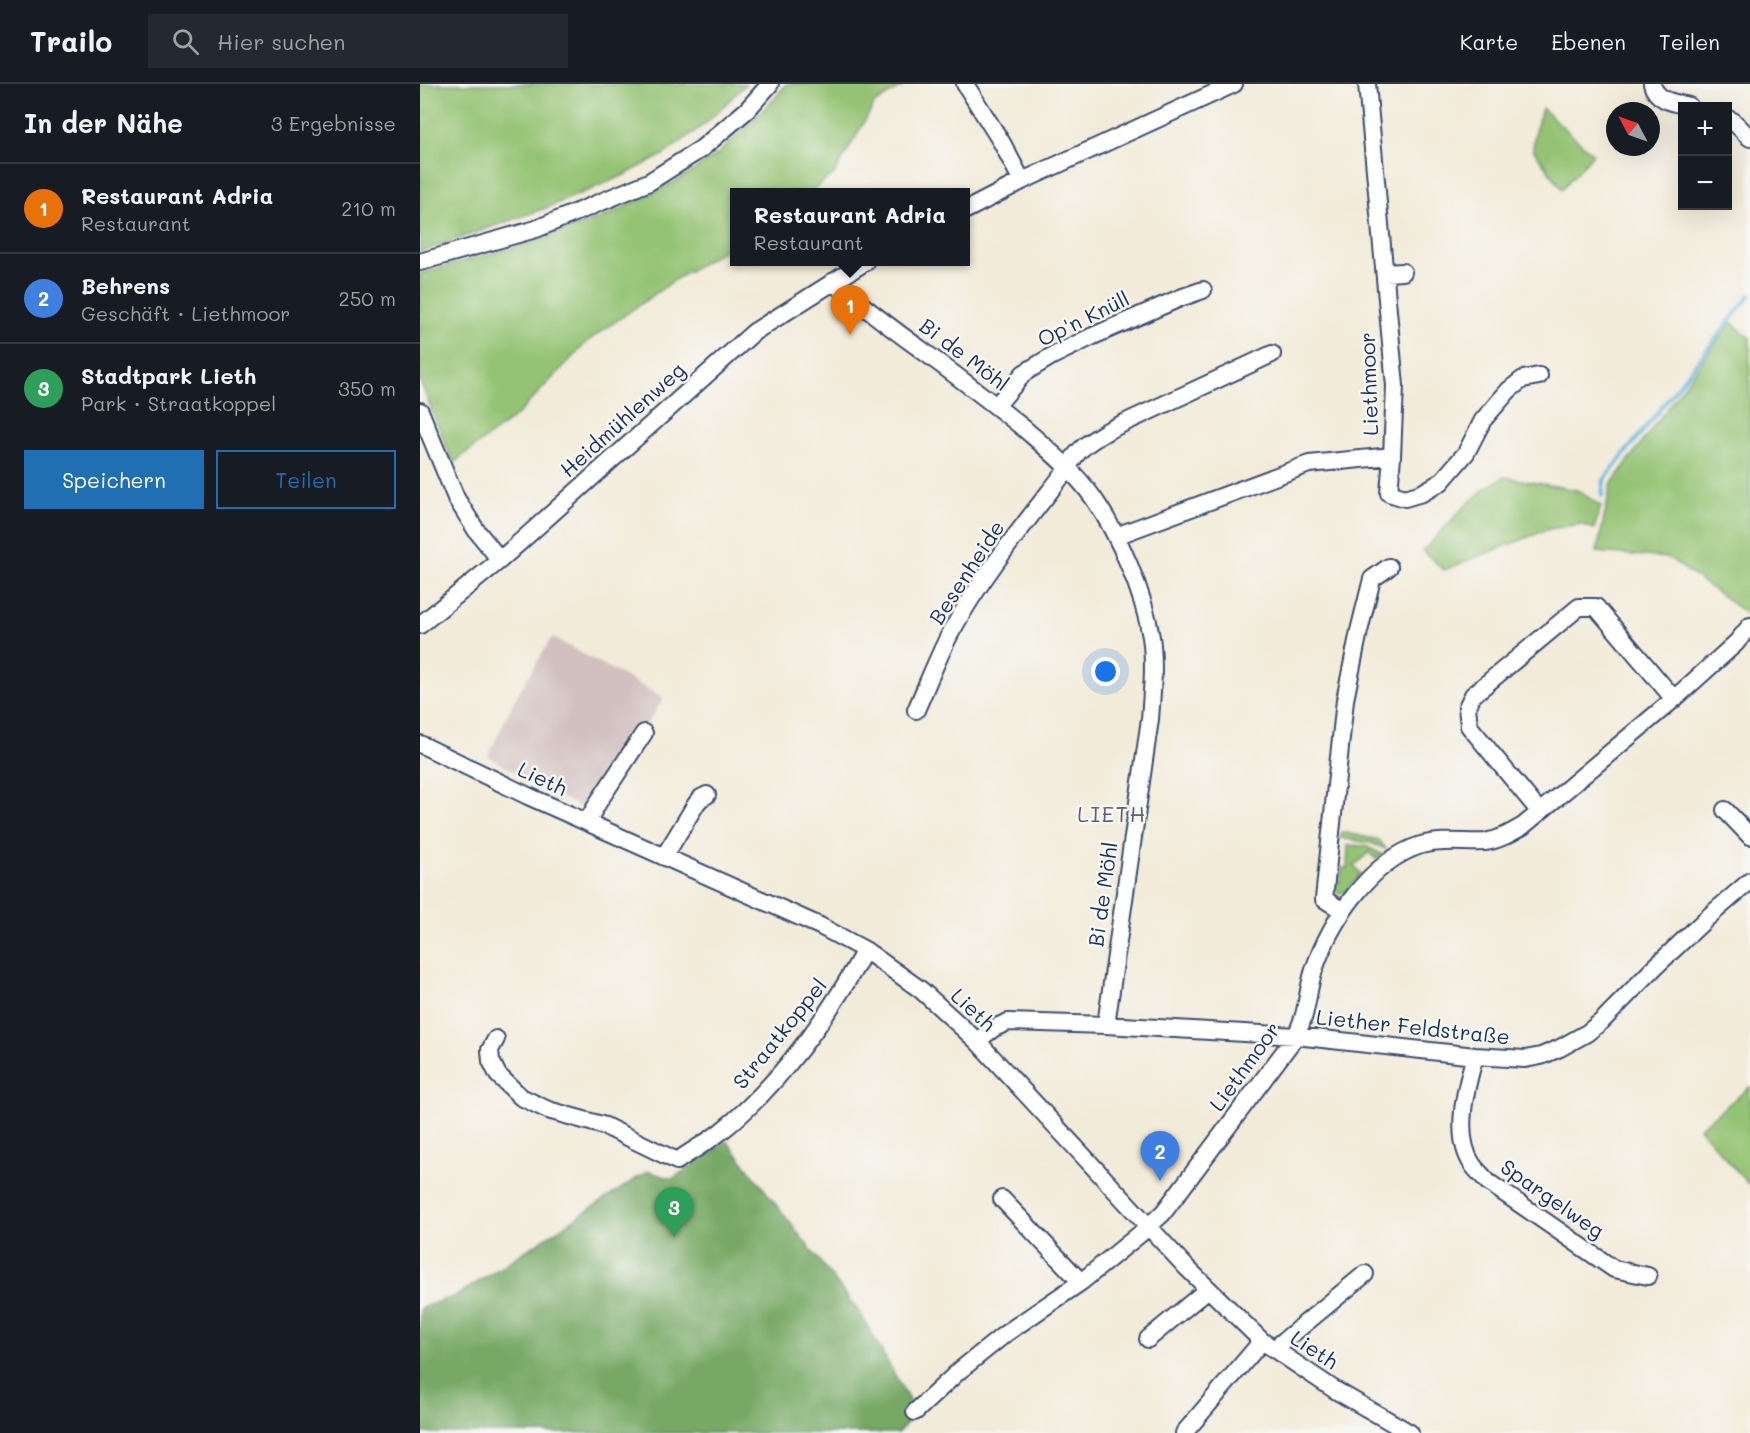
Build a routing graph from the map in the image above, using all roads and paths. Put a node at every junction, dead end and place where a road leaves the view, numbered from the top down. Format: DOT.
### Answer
graph roads {
  1 [pos="770,84"];
  2 [pos="965,84"];
  3 [pos="1234,84"];
  4 [pos="1367,84"];
  5 [pos="1652,84"];
  6 [pos="1678,104"];
  7 [pos="1732,121"];
  8 [pos="1750,138"];
  9 [pos="1022,181"];
  10 [pos="970,208"];
  11 [pos="420,262"];
  12 [pos="857,266"];
  13 [pos="1403,272"];
  14 [pos="1385,273"];
  15 [pos="832,282"];
  16 [pos="1203,290"];
  17 [pos="1272,354"];
  18 [pos="1539,376"];
  19 [pos="997,405"];
  20 [pos="420,411"];
  21 [pos="1392,456"];
  22 [pos="1068,468"];
  23 [pos="1116,536"];
  24 [pos="500,560"];
  25 [pos="1389,567"];
  26 [pos="420,625"];
  27 [pos="1750,626"];
  28 [pos="1674,699"];
  29 [pos="916,710"];
  30 [pos="644,733"];
  31 [pos="420,744"];
  32 [pos="707,795"];
  33 [pos="1725,810"];
  34 [pos="1539,811"];
  35 [pos="587,822"];
  36 [pos="1750,836"];
  37 [pos="664,856"];
  38 [pos="1750,881"];
  39 [pos="1343,911"];
  40 [pos="865,950"];
  41 [pos="1106,1025"];
  42 [pos="1296,1036"];
  43 [pos="496,1039"];
  44 [pos="976,1041"];
  45 [pos="1475,1056"];
  46 [pos="1002,1199"];
  47 [pos="1148,1227"];
  48 [pos="1365,1274"];
  49 [pos="1648,1276"];
  50 [pos="1081,1282"];
  51 [pos="1208,1289"];
  52 [pos="1148,1339"];
  53 [pos="1268,1345"];
  54 [pos="915,1412"];
  55 [pos="1184,1433"];
  56 [pos="1410,1433"];
  1 -- 11 [label="street"];
  2 -- 9 [label="street"];
  3 -- 9 [label="street"];
  4 -- 14 [label="street, Liethmoor"];
  5 -- 6 [label="street"];
  7 -- 8 [label="street"];
  9 -- 10 [label="street"];
  12 -- 15 [label="street, Heidmühlenweg"];
  13 -- 14 [label="street"];
  14 -- 21 [label="street, Liethmoor"];
  15 -- 19 [label="street, Bi de Möhl"];
  15 -- 24 [label="street, Heidmühlenweg"];
  16 -- 19 [label="street, Op'n Knüll"];
  17 -- 22 [label="street"];
  18 -- 21 [label="street, Liethmoor"];
  19 -- 22 [label="street, Bi de Möhl"];
  20 -- 24 [label="street"];
  21 -- 23 [label="street"];
  22 -- 23 [label="street, Bi de Möhl"];
  22 -- 29 [label="street, Besenheide"];
  23 -- 41 [label="street, Bi de Möhl"];
  24 -- 26 [label="street, Heidmühlenweg"];
  25 -- 39 [label="street"];
  27 -- 28 [label="street, Liethmoor"];
  28 -- 34 [label="street, Liethmoor"];
  28 -- 34 [label="street"];
  30 -- 35 [label="street"];
  31 -- 35 [label="street, Lieth"];
  32 -- 37 [label="street"];
  33 -- 36 [label="street"];
  34 -- 39 [label="street, Liethmoor"];
  35 -- 37 [label="street, Lieth"];
  37 -- 40 [label="street, Lieth"];
  38 -- 45 [label="street, Liether Feldstraße"];
  39 -- 42 [label="street, Liethmoor"];
  40 -- 43 [label="street, Straatkoppel"];
  40 -- 44 [label="street, Lieth"];
  41 -- 42 [label="street, Liether Feldstraße"];
  41 -- 44 [label="street, Liether Feldstraße"];
  42 -- 45 [label="street, Liether Feldstraße"];
  42 -- 47 [label="street, Liethmoor"];
  44 -- 47 [label="street, Lieth"];
  45 -- 49 [label="street, Spargelweg"];
  46 -- 50 [label="street"];
  47 -- 50 [label="street, Liethmoor"];
  47 -- 51 [label="street, Lieth"];
  48 -- 53 [label="street"];
  50 -- 54 [label="street, Liethmoor"];
  51 -- 52 [label="street"];
  51 -- 53 [label="street, Lieth"];
  53 -- 55 [label="street"];
  53 -- 56 [label="street, Lieth"];
}
